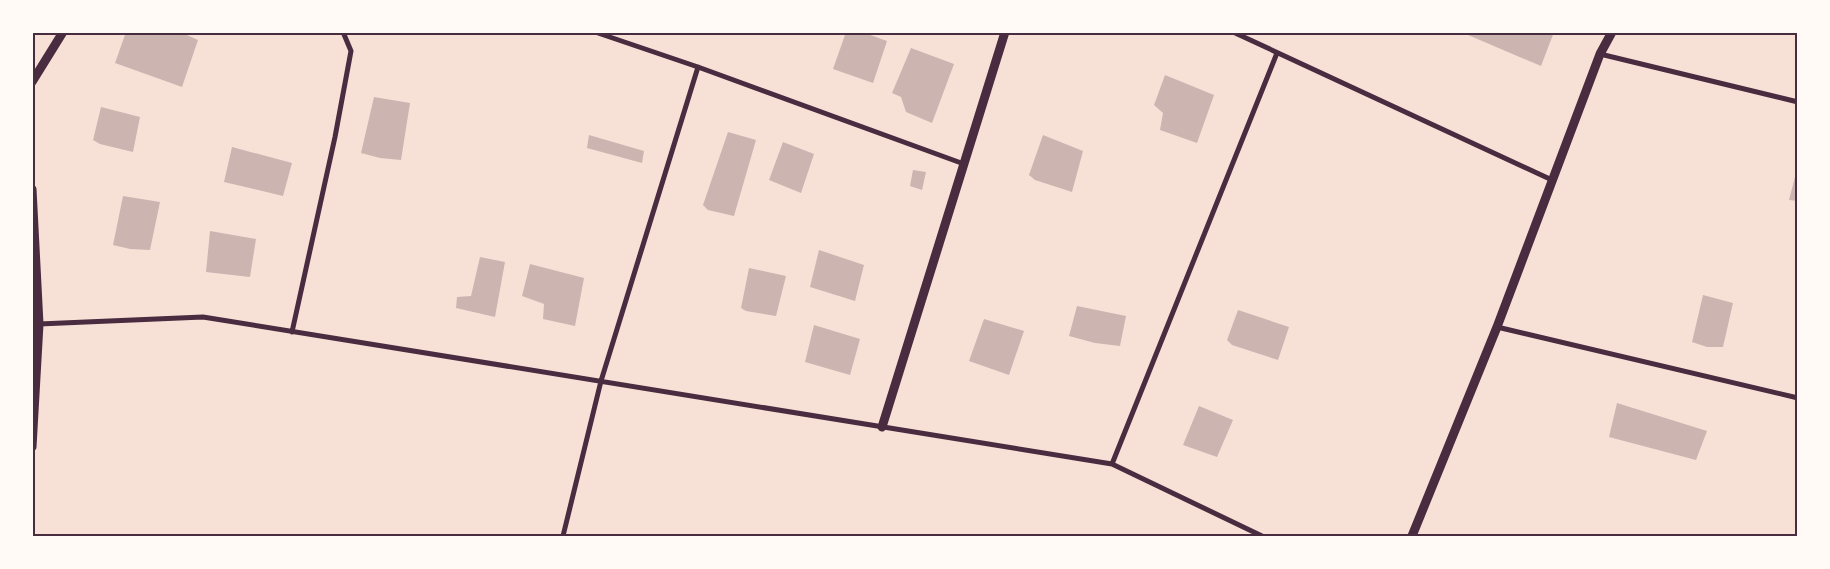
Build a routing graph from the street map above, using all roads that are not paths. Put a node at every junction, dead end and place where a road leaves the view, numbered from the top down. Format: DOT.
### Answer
graph roads {
  1 [pos="63,32"];
  2 [pos="343,32"];
  3 [pos="595,32"];
  4 [pos="1005,32"];
  5 [pos="1233,32"];
  6 [pos="1612,32"];
  7 [pos="1277,53"];
  8 [pos="1600,54"];
  9 [pos="698,68"];
  10 [pos="32,82"];
  11 [pos="1798,102"];
  12 [pos="964,164"];
  13 [pos="1552,180"];
  14 [pos="32,189"];
  15 [pos="39,324"];
  16 [pos="1497,327"];
  17 [pos="292,332"];
  18 [pos="602,382"];
  19 [pos="1798,398"];
  20 [pos="882,427"];
  21 [pos="32,447"];
  22 [pos="1112,464"];
  23 [pos="563,536"];
  24 [pos="1262,536"];
  25 [pos="1412,536"];
  1 -- 10 [label="street"];
  2 -- 17 [label="street"];
  3 -- 9 [label="street"];
  4 -- 12 [label="street"];
  5 -- 7 [label="street"];
  6 -- 8 [label="street"];
  7 -- 13 [label="street"];
  7 -- 22 [label="street"];
  8 -- 11 [label="street"];
  8 -- 13 [label="street"];
  9 -- 12 [label="street"];
  9 -- 18 [label="street"];
  12 -- 20 [label="street"];
  13 -- 16 [label="street"];
  14 -- 15 [label="street"];
  15 -- 17 [label="street"];
  15 -- 21 [label="street"];
  16 -- 19 [label="street"];
  16 -- 25 [label="street"];
  17 -- 18 [label="street"];
  18 -- 20 [label="street"];
  18 -- 23 [label="street"];
  20 -- 22 [label="street"];
  22 -- 24 [label="street"];
}
